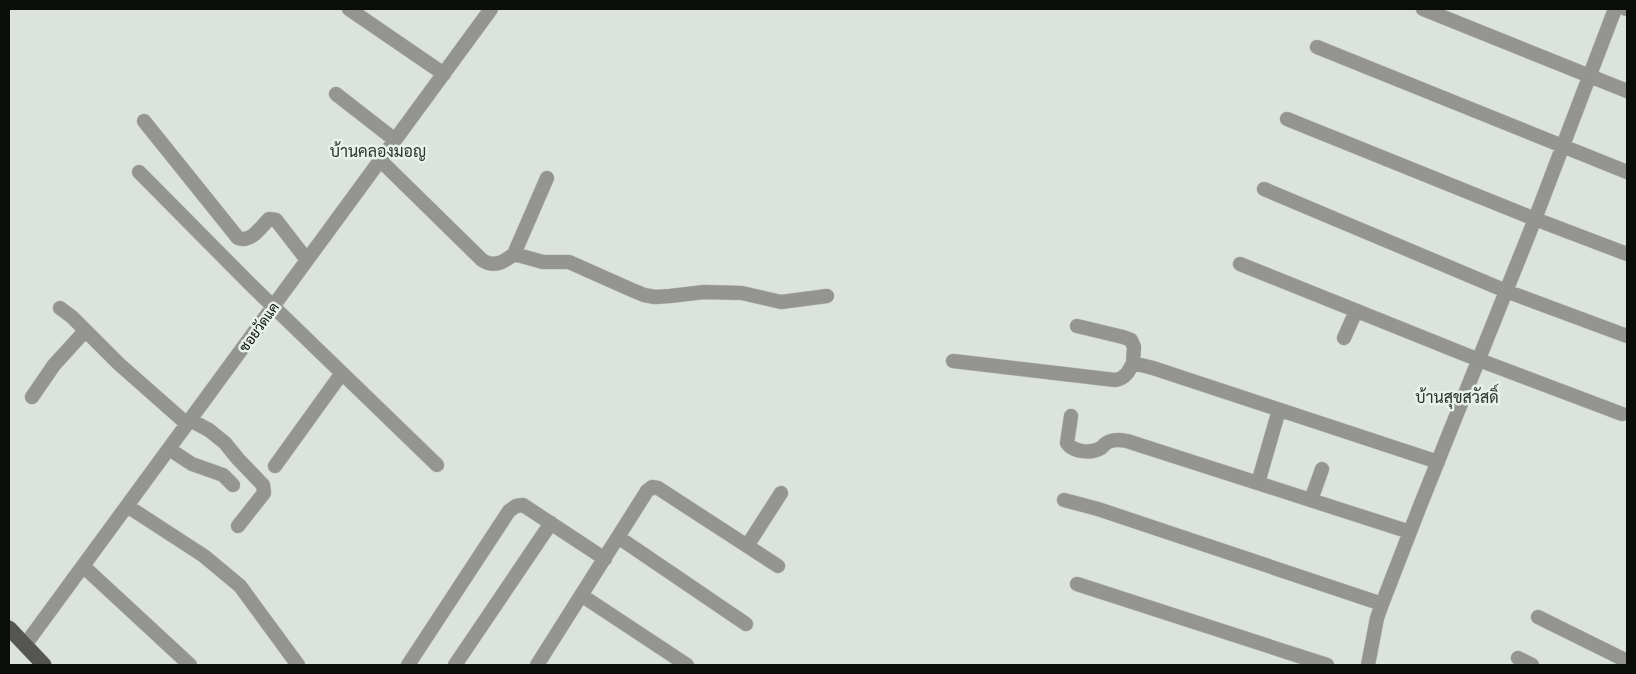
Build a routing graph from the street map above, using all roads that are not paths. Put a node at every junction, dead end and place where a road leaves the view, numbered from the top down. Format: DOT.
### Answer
graph roads {
  1 [pos="349,9"];
  2 [pos="491,9"];
  3 [pos="1423,9"];
  4 [pos="1617,10"];
  5 [pos="365,13"];
  6 [pos="1317,47"];
  7 [pos="444,74"];
  8 [pos="1590,77"];
  9 [pos="1627,91"];
  10 [pos="336,94"];
  11 [pos="1287,119"];
  12 [pos="144,121"];
  13 [pos="395,140"];
  14 [pos="1563,147"];
  15 [pos="380,160"];
  16 [pos="139,172"];
  17 [pos="1627,172"];
  18 [pos="547,178"];
  19 [pos="1264,189"];
  20 [pos="1535,219"];
  21 [pos="514,254"];
  22 [pos="1627,254"];
  23 [pos="308,260"];
  24 [pos="1240,264"];
  25 [pos="1506,290"];
  26 [pos="827,296"];
  27 [pos="274,307"];
  28 [pos="60,308"];
  29 [pos="1356,311"];
  30 [pos="1078,326"];
  31 [pos="85,331"];
  32 [pos="1627,336"];
  33 [pos="1344,338"];
  34 [pos="1479,360"];
  35 [pos="953,361"];
  36 [pos="1133,363"];
  37 [pos="342,373"];
  38 [pos="32,397"];
  39 [pos="1279,410"];
  40 [pos="1622,414"];
  41 [pos="1070,416"];
  42 [pos="189,422"];
  43 [pos="169,449"];
  44 [pos="1438,462"];
  45 [pos="437,465"];
  46 [pos="275,466"];
  47 [pos="1322,469"];
  48 [pos="1260,476"];
  49 [pos="233,486"];
  50 [pos="781,492"];
  51 [pos="1064,500"];
  52 [pos="1311,500"];
  53 [pos="127,506"];
  54 [pos="551,523"];
  55 [pos="238,526"];
  56 [pos="1410,532"];
  57 [pos="618,537"];
  58 [pos="747,546"];
  59 [pos="605,559"];
  60 [pos="83,566"];
  61 [pos="778,566"];
  62 [pos="1077,584"];
  63 [pos="581,595"];
  64 [pos="1382,604"];
  65 [pos="1538,617"];
  66 [pos="746,624"];
  67 [pos="9,628"];
  68 [pos="25,645"];
  69 [pos="1518,658"];
  70 [pos="1627,661"];
  71 [pos="44,665"];
  72 [pos="190,665"];
  73 [pos="298,665"];
  74 [pos="408,665"];
  75 [pos="455,665"];
  76 [pos="537,665"];
  77 [pos="687,665"];
  78 [pos="1327,665"];
  79 [pos="1368,665"];
  80 [pos="1532,665"];
  1 -- 5 [label="street"];
  2 -- 7 [label="street, ซอยวัดแค"];
  3 -- 8 [label="street"];
  4 -- 8 [label="street"];
  5 -- 7 [label="street"];
  6 -- 14 [label="street"];
  7 -- 13 [label="street, ซอยวัดแค"];
  8 -- 9 [label="street"];
  8 -- 14 [label="street"];
  10 -- 13 [label="street"];
  11 -- 20 [label="street"];
  12 -- 23 [label="street"];
  13 -- 15 [label="street, ซอยวัดแค"];
  14 -- 17 [label="street"];
  14 -- 20 [label="street"];
  15 -- 21 [label="street"];
  15 -- 23 [label="street, ซอยวัดแค"];
  16 -- 27 [label="street"];
  18 -- 21 [label="street"];
  19 -- 25 [label="street"];
  20 -- 22 [label="street"];
  20 -- 25 [label="street"];
  21 -- 26 [label="street"];
  23 -- 27 [label="street, ซอยวัดแค"];
  24 -- 29 [label="street"];
  25 -- 32 [label="street"];
  25 -- 34 [label="street"];
  27 -- 37 [label="street"];
  27 -- 42 [label="street, ซอยวัดแค"];
  28 -- 31 [label="street"];
  29 -- 33 [label="street"];
  29 -- 34 [label="street"];
  30 -- 36 [label="street"];
  31 -- 38 [label="street"];
  31 -- 42 [label="street"];
  34 -- 40 [label="street"];
  34 -- 44 [label="street"];
  35 -- 36 [label="street"];
  36 -- 39 [label="street"];
  37 -- 45 [label="street"];
  37 -- 46 [label="street"];
  39 -- 44 [label="street"];
  39 -- 48 [label="street"];
  41 -- 52 [label="street"];
  42 -- 43 [label="street, ซอยวัดแค"];
  42 -- 55 [label="street"];
  43 -- 49 [label="street"];
  43 -- 53 [label="street, ซอยวัดแค"];
  44 -- 56 [label="street"];
  47 -- 52 [label="street"];
  50 -- 58 [label="street"];
  51 -- 64 [label="street"];
  52 -- 56 [label="street"];
  53 -- 60 [label="street, ซอยวัดแค"];
  53 -- 73 [label="street"];
  54 -- 59 [label="street"];
  54 -- 74 [label="street"];
  54 -- 75 [label="street"];
  56 -- 64 [label="street"];
  57 -- 58 [label="street"];
  57 -- 59 [label="street"];
  57 -- 66 [label="street"];
  58 -- 61 [label="street"];
  59 -- 63 [label="street"];
  60 -- 68 [label="street, ซอยวัดแค"];
  60 -- 72 [label="street"];
  62 -- 78 [label="street"];
  63 -- 76 [label="street"];
  63 -- 77 [label="street"];
  64 -- 79 [label="street"];
  65 -- 70 [label="street"];
  67 -- 68 [label="main road"];
  68 -- 71 [label="main road"];
  69 -- 80 [label="street"];
}
